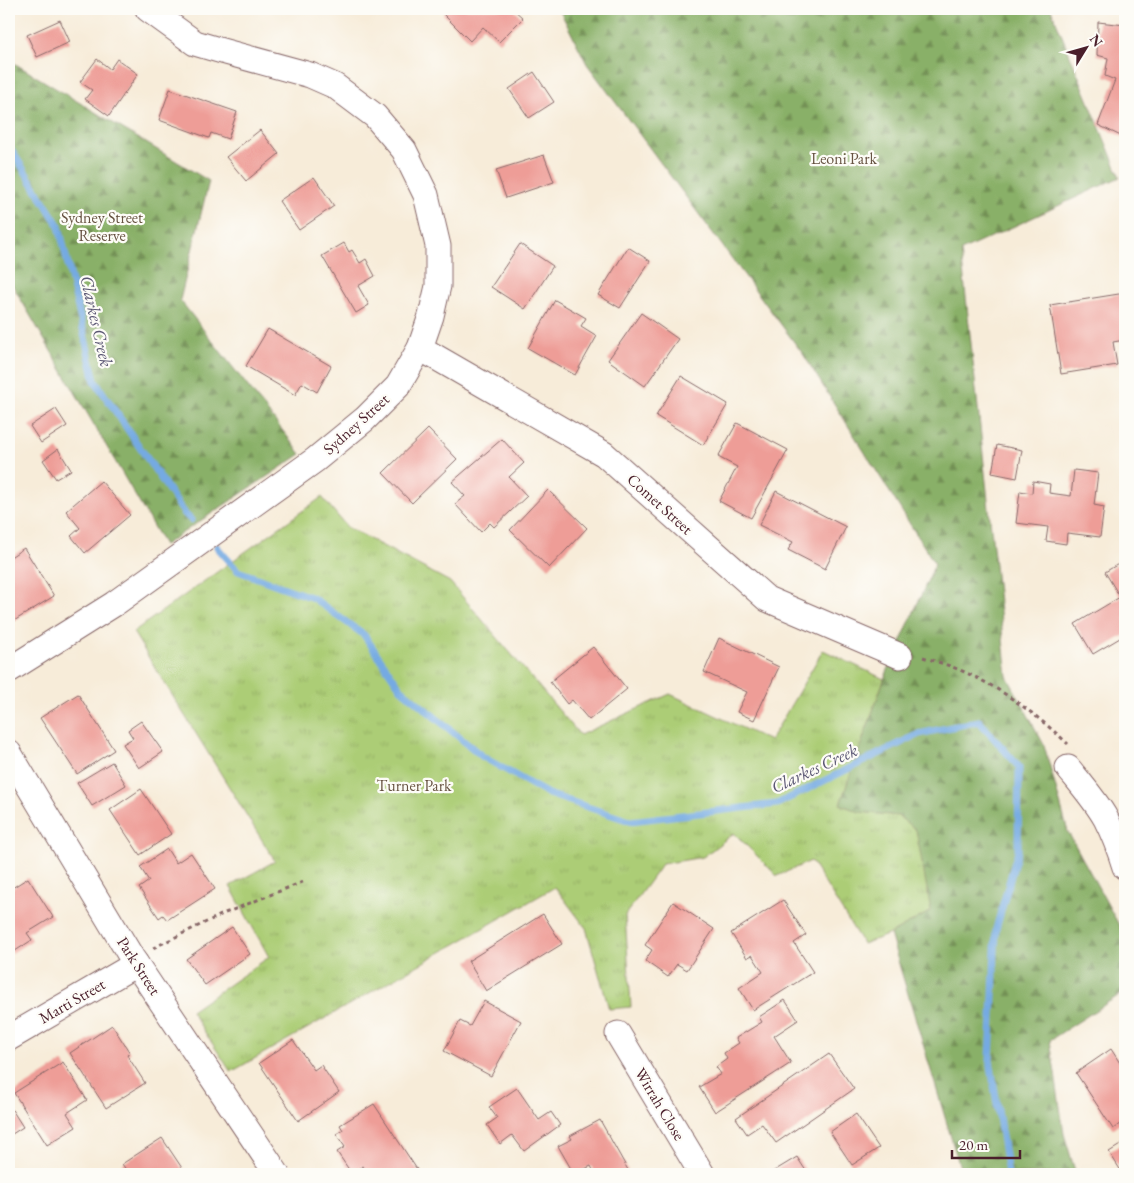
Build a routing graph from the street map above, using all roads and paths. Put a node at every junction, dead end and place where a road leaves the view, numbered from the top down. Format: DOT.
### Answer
graph roads {
  1 [pos="148,9"];
  2 [pos="420,348"];
  3 [pos="900,656"];
  4 [pos="9,670"];
  5 [pos="9,753"];
  6 [pos="1068,768"];
  7 [pos="1125,867"];
  8 [pos="305,881"];
  9 [pos="134,961"];
  10 [pos="618,1034"];
  11 [pos="9,1038"];
  12 [pos="277,1174"];
  13 [pos="702,1174"];
  1 -- 2 [label="street, Sydney Street"];
  2 -- 3 [label="street, Comet Street"];
  2 -- 4 [label="street, Sydney Street"];
  3 -- 6 [label="path"];
  5 -- 9 [label="street, Park Street"];
  6 -- 7 [label="street"];
  8 -- 9 [label="path"];
  9 -- 11 [label="street, Marti Street"];
  9 -- 12 [label="street, Park Street"];
  10 -- 13 [label="street, Wirrah Close"];
}
